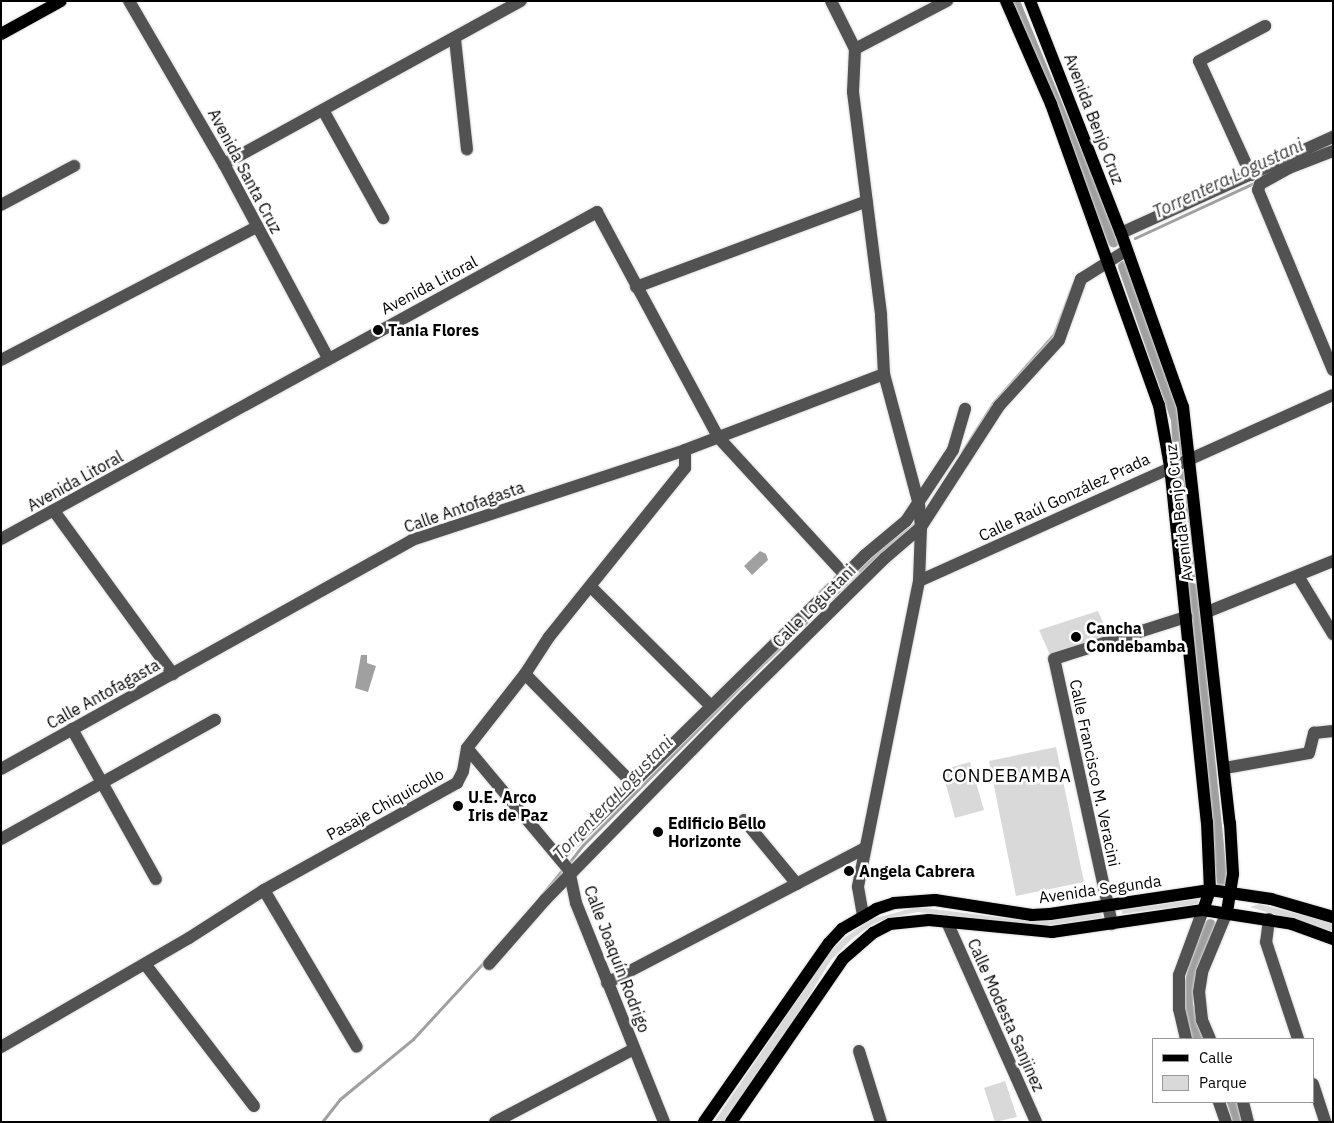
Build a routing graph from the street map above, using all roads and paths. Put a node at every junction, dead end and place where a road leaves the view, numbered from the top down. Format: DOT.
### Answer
graph roads {
  1 [pos="61,1"];
  2 [pos="130,1"];
  3 [pos="521,1"];
  4 [pos="831,1"];
  5 [pos="947,1"];
  6 [pos="1006,1"];
  7 [pos="1030,1"];
  8 [pos="1264,26"];
  9 [pos="1,34"];
  10 [pos="455,38"];
  11 [pos="855,49"];
  12 [pos="323,110"];
  13 [pos="1333,137"];
  14 [pos="467,149"];
  15 [pos="1333,151"];
  16 [pos="224,164"];
  17 [pos="74,166"];
  18 [pos="1256,179"];
  19 [pos="867,201"];
  20 [pos="1,205"];
  21 [pos="383,218"];
  22 [pos="256,227"];
  23 [pos="1121,233"];
  24 [pos="1127,250"];
  25 [pos="1109,261"];
  26 [pos="636,287"];
  27 [pos="328,358"];
  28 [pos="1,360"];
  29 [pos="1333,370"];
  30 [pos="884,374"];
  31 [pos="1333,395"];
  32 [pos="965,409"];
  33 [pos="718,437"];
  34 [pos="685,450"];
  35 [pos="1189,458"];
  36 [pos="1170,466"];
  37 [pos="919,505"];
  38 [pos="54,511"];
  39 [pos="922,527"];
  40 [pos="1,539"];
  41 [pos="1333,560"];
  42 [pos="845,575"];
  43 [pos="1298,576"];
  44 [pos="919,581"];
  45 [pos="591,587"];
  46 [pos="1207,612"];
  47 [pos="1186,617"];
  48 [pos="1333,634"];
  49 [pos="173,674"];
  50 [pos="525,674"];
  51 [pos="710,705"];
  52 [pos="215,720"];
  53 [pos="72,729"];
  54 [pos="1333,731"];
  55 [pos="468,748"];
  56 [pos="1224,768"];
  57 [pos="1,770"];
  58 [pos="102,783"];
  59 [pos="632,783"];
  60 [pos="744,820"];
  61 [pos="1,839"];
  62 [pos="865,848"];
  63 [pos="565,866"];
  64 [pos="156,878"];
  65 [pos="797,884"];
  66 [pos="264,890"];
  67 [pos="1210,890"];
  68 [pos="1231,891"];
  69 [pos="1108,905"];
  70 [pos="1203,910"];
  71 [pos="1227,912"];
  72 [pos="864,914"];
  73 [pos="1333,917"];
  74 [pos="1269,919"];
  75 [pos="947,922"];
  76 [pos="1112,924"];
  77 [pos="1333,939"];
  78 [pos="145,964"];
  79 [pos="489,964"];
  80 [pos="607,983"];
  81 [pos="1186,1038"];
  82 [pos="1210,1038"];
  83 [pos="1298,1038"];
  84 [pos="1,1047"];
  85 [pos="357,1047"];
  86 [pos="634,1049"];
  87 [pos="859,1051"];
  88 [pos="1314,1087"];
  89 [pos="1219,1103"];
  90 [pos="1243,1103"];
  91 [pos="254,1106"];
  92 [pos="495,1122"];
  93 [pos="664,1122"];
  94 [pos="704,1122"];
  95 [pos="731,1122"];
  96 [pos="881,1122"];
  97 [pos="1036,1122"];
  98 [pos="1226,1122"];
  99 [pos="1248,1122"];
  100 [pos="1325,1122"];
  1 -- 9 [label="main road"];
  2 -- 16 [label="street, Avenida Santa Cruz"];
  3 -- 10 [label="street"];
  4 -- 11 [label="street"];
  5 -- 11 [label="street"];
  6 -- 25 [label="main road, Avenida Benjo Cruz"];
  7 -- 23 [label="main road, Avenida Benjo Cruz"];
  8 -- 18 [label="street"];
  10 -- 12 [label="street"];
  10 -- 14 [label="street"];
  11 -- 19 [label="street"];
  12 -- 16 [label="street"];
  12 -- 21 [label="street"];
  13 -- 18 [label="street"];
  15 -- 18 [label="street"];
  16 -- 22 [label="street, Avenida Santa Cruz"];
  17 -- 20 [label="street"];
  18 -- 23 [label="street"];
  18 -- 29 [label="street"];
  19 -- 26 [label="street"];
  19 -- 30 [label="street"];
  22 -- 27 [label="street, Avenida Santa Cruz"];
  22 -- 28 [label="street"];
  23 -- 24 [label="main road, Avenida Benjo Cruz"];
  24 -- 25 [label="street, Calle Logustani"];
  24 -- 35 [label="main road, Avenida Benjo Cruz"];
  25 -- 36 [label="main road, Avenida Benjo Cruz"];
  25 -- 39 [label="street, Calle Logustani"];
  26 -- 27 [label="street, Avenida Litoral"];
  26 -- 33 [label="street, Avenida Litoral"];
  27 -- 38 [label="street, Avenida Litoral"];
  30 -- 33 [label="street, Calle Antofagasta"];
  30 -- 37 [label="street"];
  31 -- 35 [label="street, Calle Raúl González Prada"];
  32 -- 37 [label="street, Calle Logustani"];
  33 -- 34 [label="street, Calle Antofagasta"];
  33 -- 42 [label="street, Avenida Litoral"];
  34 -- 45 [label="street, Pasaje Chiquicollo"];
  34 -- 49 [label="street, Calle Antofagasta"];
  35 -- 36 [label="street, Calle Raúl González Prada"];
  35 -- 46 [label="main road, Avenida Benjo Cruz"];
  36 -- 44 [label="street, Calle Raúl González Prada"];
  36 -- 47 [label="main road, Avenida Benjo Cruz"];
  37 -- 39 [label="street"];
  37 -- 42 [label="street, Calle Logustani"];
  38 -- 40 [label="street, Avenida Litoral"];
  38 -- 49 [label="street"];
  39 -- 44 [label="street"];
  39 -- 63 [label="street, Calle Logustani"];
  41 -- 43 [label="street"];
  42 -- 51 [label="street, Calle Logustani"];
  43 -- 46 [label="street"];
  43 -- 48 [label="street"];
  44 -- 62 [label="street"];
  45 -- 50 [label="street, Pasaje Chiquicollo"];
  45 -- 51 [label="street"];
  46 -- 56 [label="main road, Avenida Benjo Cruz"];
  47 -- 67 [label="main road, Avenida Benjo Cruz"];
  47 -- 69 [label="street, Calle Francisco M. Veracini"];
  49 -- 53 [label="street, Calle Antofagasta"];
  50 -- 55 [label="street, Pasaje Chiquicollo"];
  50 -- 59 [label="street"];
  51 -- 59 [label="street, Calle Logustani"];
  52 -- 58 [label="street"];
  53 -- 57 [label="street, Calle Antofagasta"];
  53 -- 58 [label="street"];
  54 -- 56 [label="street"];
  55 -- 63 [label="street, Calle Joaquín Rodrigo"];
  55 -- 66 [label="street, Pasaje Chiquicollo"];
  56 -- 68 [label="main road, Avenida Benjo Cruz"];
  58 -- 61 [label="street"];
  58 -- 64 [label="street"];
  59 -- 63 [label="street, Calle Logustani"];
  60 -- 65 [label="street"];
  62 -- 65 [label="street"];
  62 -- 72 [label="street"];
  63 -- 79 [label="street, Calle Logustani"];
  63 -- 80 [label="street, Calle Joaquín Rodrigo"];
  65 -- 80 [label="street"];
  66 -- 78 [label="street, Pasaje Chiquicollo"];
  66 -- 85 [label="street"];
  67 -- 68 [label="main road, Avenida Segunda"];
  67 -- 69 [label="main road, Avenida Segunda"];
  67 -- 70 [label="main road, Avenida Benjo Cruz"];
  68 -- 71 [label="main road, Avenida Benjo Cruz"];
  68 -- 73 [label="main road, Avenida Segunda"];
  69 -- 72 [label="main road, Avenida Segunda"];
  69 -- 76 [label="street, Calle Francisco M. Veracini"];
  70 -- 71 [label="main road"];
  70 -- 76 [label="main road"];
  70 -- 81 [label="street, Avenida Benjo Cruz"];
  71 -- 74 [label="main road"];
  71 -- 82 [label="street, Avenida Benjo Cruz"];
  72 -- 94 [label="main road, Avenida Segunda"];
  74 -- 77 [label="main road"];
  74 -- 83 [label="street"];
  75 -- 76 [label="main road"];
  75 -- 95 [label="main road"];
  75 -- 97 [label="street, Calle Modesta Sanjinez"];
  78 -- 84 [label="street, Pasaje Chiquicollo"];
  78 -- 91 [label="street"];
  80 -- 86 [label="street, Calle Joaquín Rodrigo"];
  86 -- 92 [label="street"];
  86 -- 93 [label="street, Calle Joaquín Rodrigo"];
  87 -- 96 [label="street"];
  88 -- 100 [label="street"];
  89 -- 98 [label="street"];
  90 -- 99 [label="street"];
}
